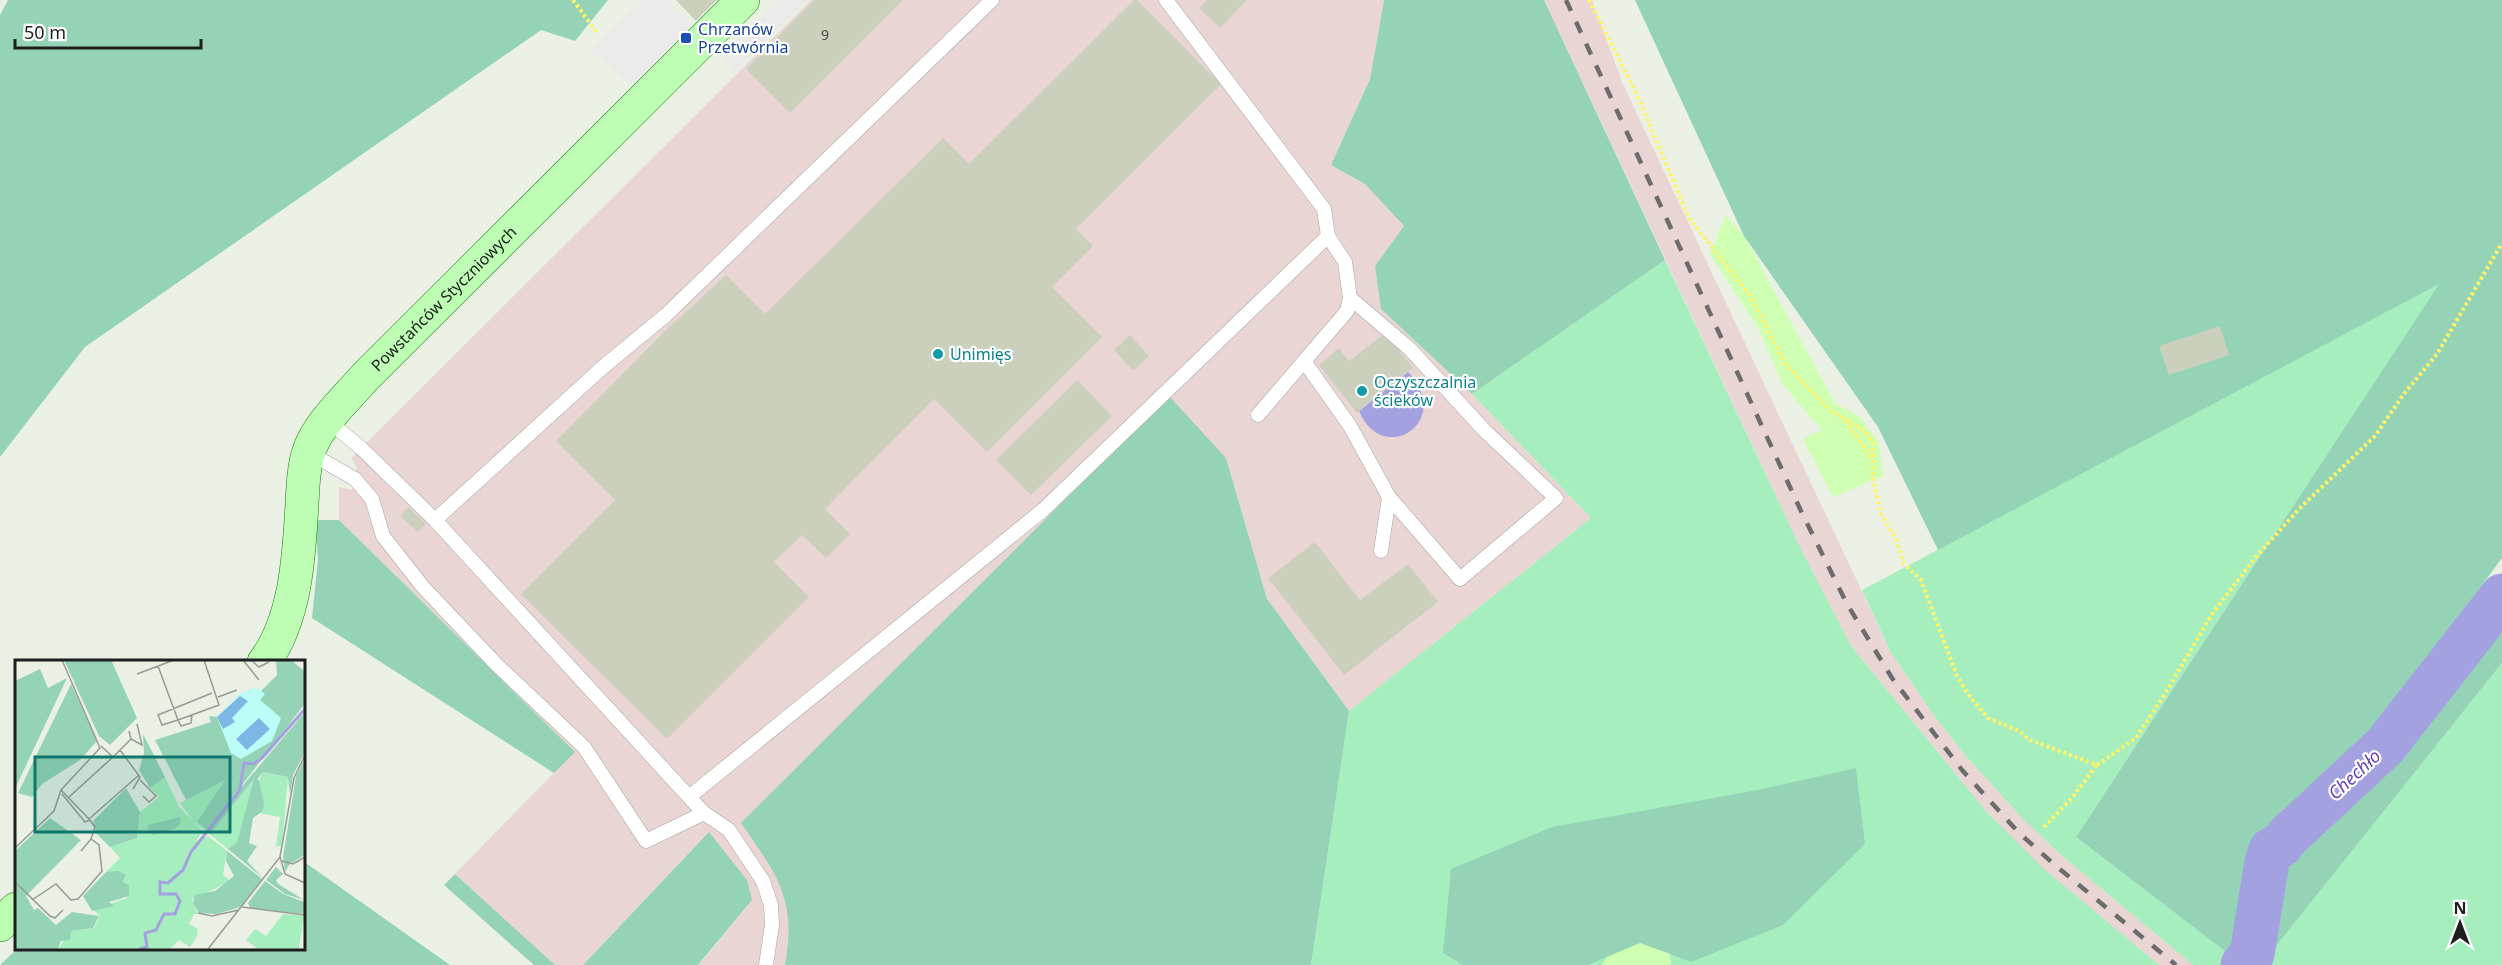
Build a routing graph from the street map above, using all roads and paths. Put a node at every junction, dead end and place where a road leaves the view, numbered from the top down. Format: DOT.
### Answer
graph roads {
  1 [pos="573,0"];
  2 [pos="743,0"];
  3 [pos="992,0"];
  4 [pos="1590,0"];
  5 [pos="1170,1"];
  6 [pos="597,33"];
  7 [pos="1328,236"];
  8 [pos="2502,243"];
  9 [pos="1350,298"];
  10 [pos="1304,362"];
  11 [pos="1258,415"];
  12 [pos="1842,418"];
  13 [pos="327,420"];
  14 [pos="308,452"];
  15 [pos="1873,458"];
  16 [pos="1389,497"];
  17 [pos="435,520"];
  18 [pos="1382,551"];
  19 [pos="266,660"];
  20 [pos="2097,765"];
  21 [pos="689,796"];
  22 [pos="704,813"];
  23 [pos="2044,827"];
  24 [pos="15,910"];
  25 [pos="0,925"];
  26 [pos="766,965"];
  1 -- 6 [label="path"];
  2 -- 13 [label="street, Powstańców Styczniowych"];
  3 -- 17 [label="lane"];
  4 -- 12 [label="path"];
  5 -- 7 [label="lane"];
  7 -- 9 [label="lane"];
  7 -- 21 [label="lane"];
  8 -- 20 [label="path"];
  9 -- 10 [label="lane"];
  9 -- 16 [label="lane"];
  10 -- 11 [label="lane"];
  10 -- 16 [label="lane"];
  12 -- 15 [label="path"];
  12 -- 15 [label="path"];
  13 -- 14 [label="street, Powstańców Styczniowych"];
  13 -- 17 [label="lane"];
  14 -- 19 [label="street, Powstańców Styczniowych"];
  14 -- 22 [label="lane"];
  15 -- 20 [label="path"];
  16 -- 18 [label="lane"];
  17 -- 21 [label="lane"];
  20 -- 23 [label="path"];
  21 -- 22 [label="lane"];
  22 -- 26 [label="lane"];
  24 -- 25 [label="street"];
}
